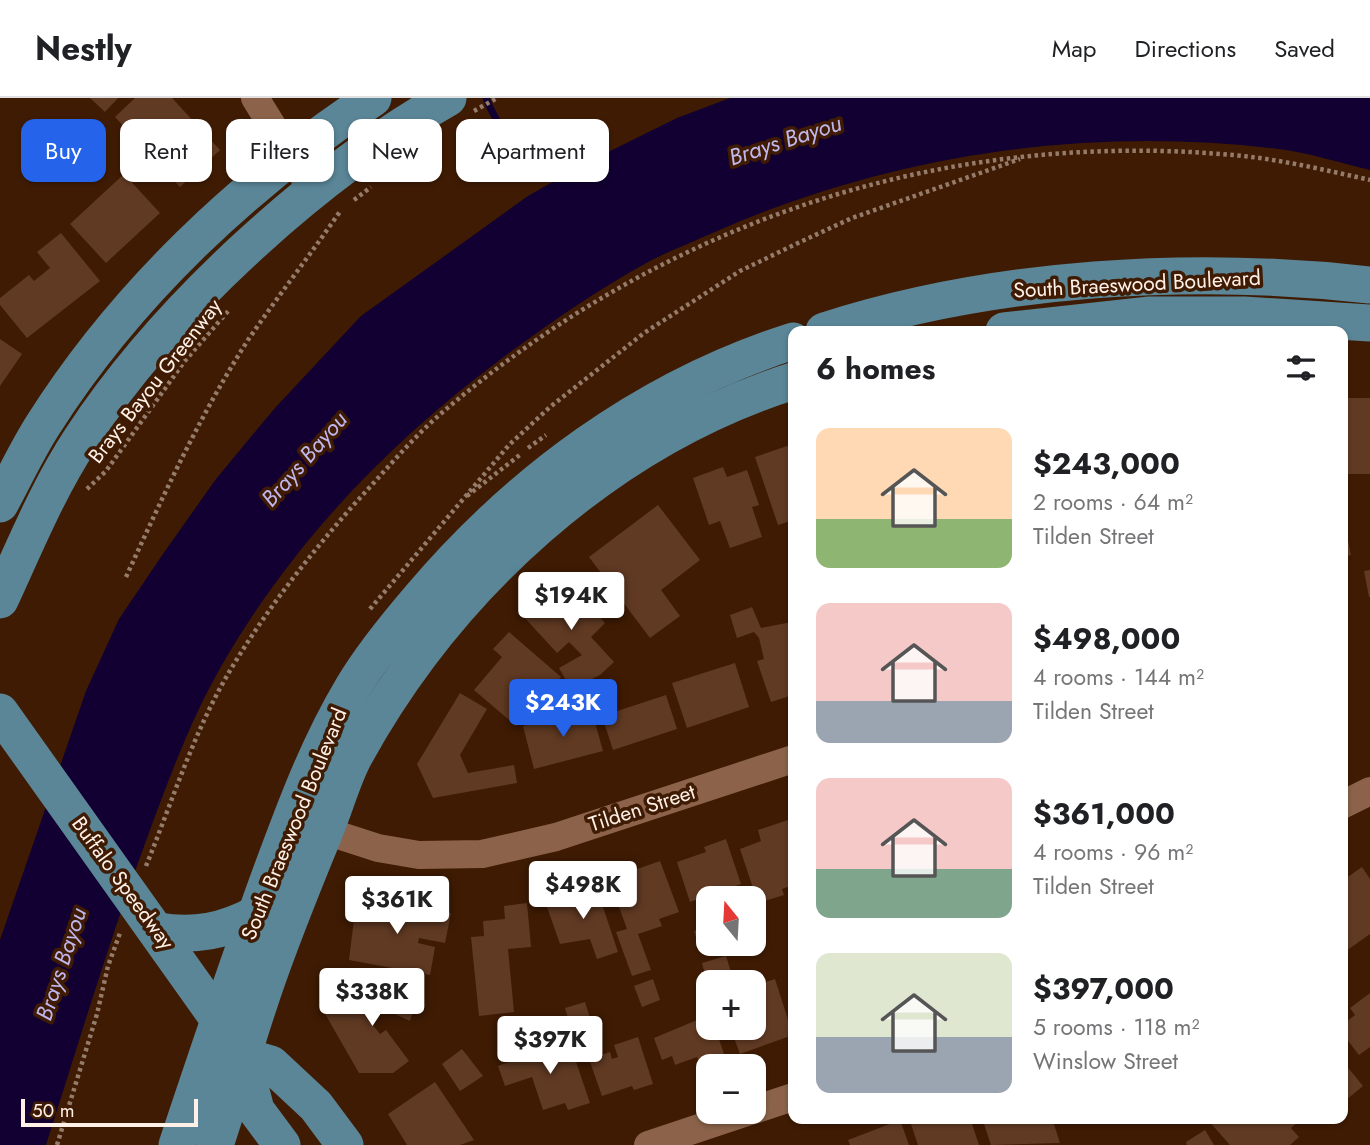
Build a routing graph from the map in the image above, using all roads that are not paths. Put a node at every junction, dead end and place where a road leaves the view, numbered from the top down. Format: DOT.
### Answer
graph roads {
  1 [pos="255,98"];
  2 [pos="373,98"];
  3 [pos="436,105"];
  4 [pos="268,119"];
  5 [pos="334,126"];
  6 [pos="261,182"];
  7 [pos="308,182"];
  8 [pos="325,208"];
  9 [pos="1370,285"];
  10 [pos="1370,323"];
  11 [pos="839,326"];
  12 [pos="1050,326"];
  13 [pos="788,343"];
  14 [pos="788,383"];
  15 [pos="0,504"];
  16 [pos="0,600"];
  17 [pos="0,712"];
  18 [pos="19,751"];
  19 [pos="788,761"];
  20 [pos="1370,791"];
  21 [pos="1348,802"];
  22 [pos="291,820"];
  23 [pos="326,831"];
  24 [pos="256,914"];
  25 [pos="157,930"];
  26 [pos="219,1020"];
  27 [pos="242,1056"];
  28 [pos="788,1099"];
  29 [pos="766,1106"];
  30 [pos="710,1124"];
  31 [pos="177,1145"];
  32 [pos="215,1145"];
  33 [pos="249,1145"];
  34 [pos="274,1145"];
  35 [pos="282,1145"];
  36 [pos="345,1145"];
  37 [pos="648,1145"];
  1 -- 4 [label="street"];
  2 -- 5 [label="main road"];
  3 -- 8 [label="main road"];
  6 -- 15 [label="main road"];
  7 -- 8 [label="street"];
  8 -- 16 [label="main road"];
  9 -- 11 [label="main road, South Braeswood Boulevard"];
  10 -- 12 [label="main road, South Braeswood Boulevard"];
  13 -- 22 [label="main road, South Braeswood Boulevard"];
  14 -- 23 [label="main road, South Braeswood Boulevard"];
  17 -- 18 [label="main road, Buffalo Speedway"];
  18 -- 25 [label="main road, Buffalo Speedway"];
  19 -- 23 [label="street, Tilden Street"];
  20 -- 21 [label="street"];
  22 -- 23 [label="street, Tilden Street"];
  22 -- 24 [label="main road, South Braeswood Boulevard"];
  23 -- 27 [label="main road, South Braeswood Boulevard"];
  24 -- 25 [label="main road"];
  24 -- 26 [label="main road, South Braeswood Boulevard"];
  25 -- 26 [label="main road, Buffalo Speedway"];
  26 -- 27 [label="main road, Buffalo Speedway"];
  26 -- 31 [label="main road, South Braeswood Boulevard"];
  27 -- 32 [label="main road, South Braeswood Boulevard"];
  27 -- 35 [label="main road, Buffalo Speedway"];
  27 -- 36 [label="main road"];
  28 -- 29 [label="street"];
  30 -- 37 [label="street"];
  33 -- 34 [label="main road"];
}
